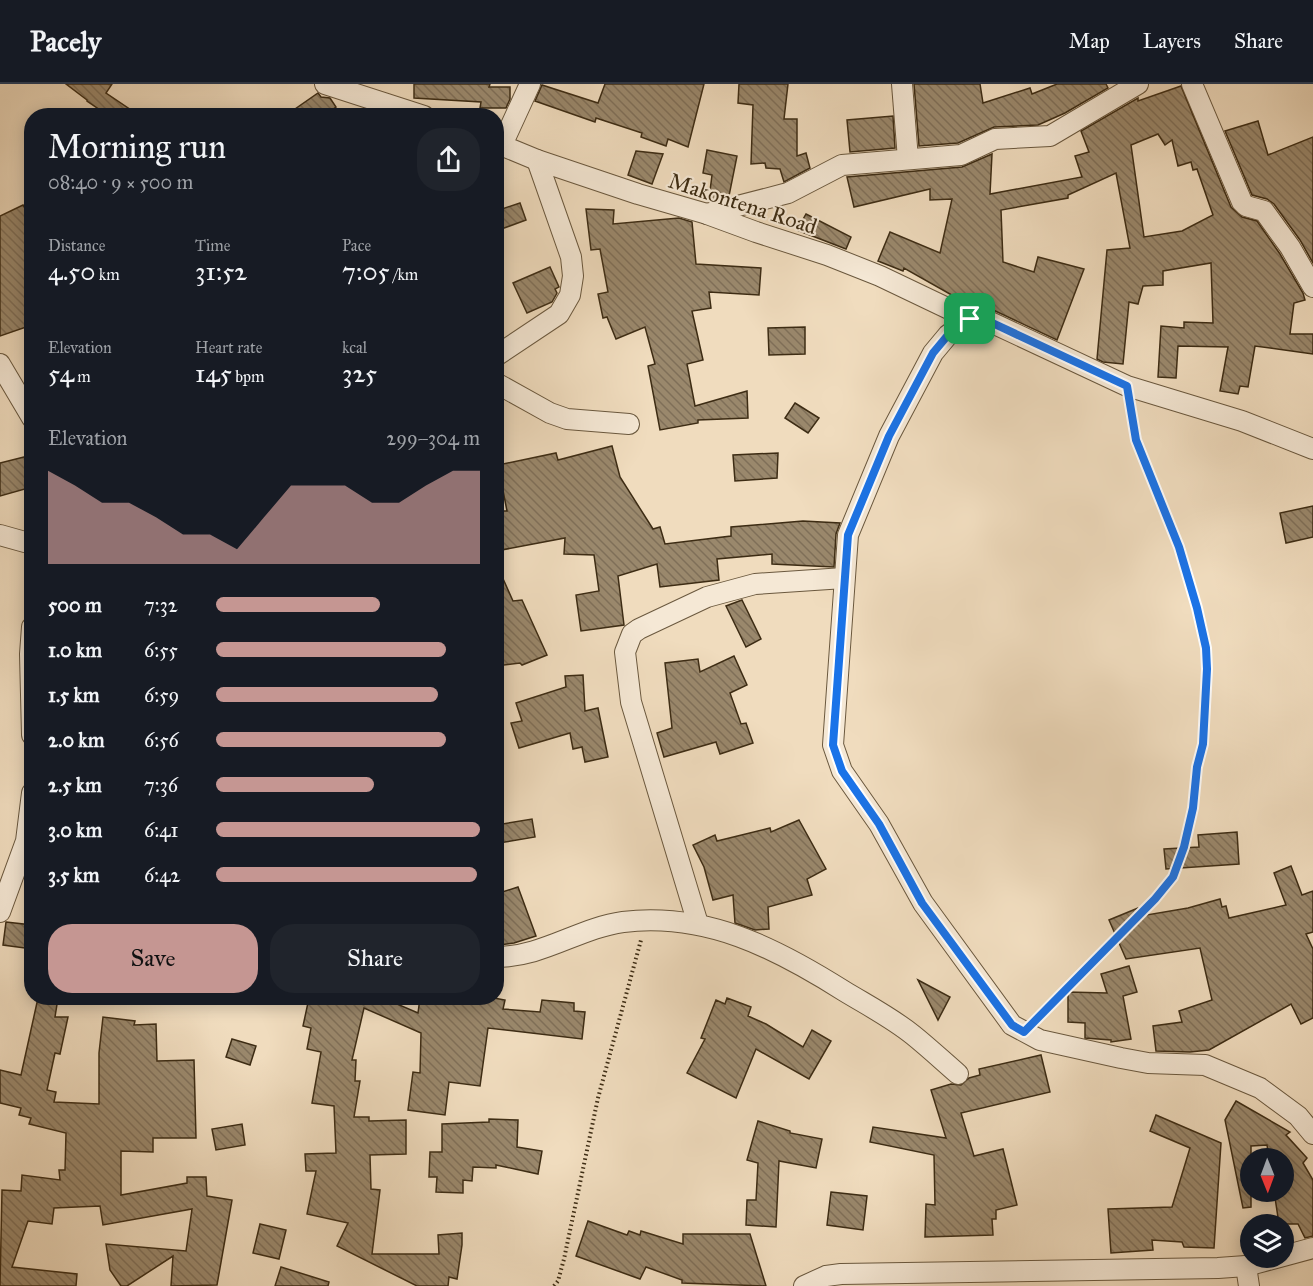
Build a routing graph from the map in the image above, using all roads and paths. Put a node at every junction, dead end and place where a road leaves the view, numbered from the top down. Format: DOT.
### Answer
graph roads {
  1 [pos="325,84"];
  2 [pos="530,84"];
  3 [pos="902,84"];
  4 [pos="1138,84"];
  5 [pos="1192,84"];
  6 [pos="399,108"];
  7 [pos="504,134"];
  8 [pos="504,146"];
  9 [pos="908,159"];
  10 [pos="537,160"];
  11 [pos="707,214"];
  12 [pos="1312,282"];
  13 [pos="970,319"];
  14 [pos="504,351"];
  15 [pos="0,364"];
  16 [pos="1127,386"];
  17 [pos="504,387"];
  18 [pos="24,404"];
  19 [pos="629,424"];
  20 [pos="1313,449"];
  21 [pos="0,535"];
  22 [pos="24,542"];
  23 [pos="844,578"];
  24 [pos="24,846"];
  25 [pos="0,912"];
  26 [pos="647,919"];
  27 [pos="698,924"];
  28 [pos="504,957"];
  29 [pos="1024,1032"];
  30 [pos="958,1074"];
  31 [pos="1313,1134"];
  32 [pos="1313,1248"];
  33 [pos="1248,1276"];
  34 [pos="554,1286"];
  35 [pos="804,1286"];
  1 -- 6 [label="street"];
  2 -- 7 [label="street"];
  3 -- 9 [label="street"];
  4 -- 9 [label="street"];
  5 -- 12 [label="street"];
  8 -- 10 [label="street, Makontena Road"];
  9 -- 11 [label="street"];
  10 -- 11 [label="street, Makontena Road"];
  10 -- 14 [label="street"];
  11 -- 13 [label="street, Makontena Road"];
  13 -- 16 [label="street, Makontena Road"];
  13 -- 23 [label="street"];
  15 -- 18 [label="street"];
  16 -- 20 [label="street, Makontena Road"];
  16 -- 29 [label="path"];
  17 -- 19 [label="street"];
  21 -- 22 [label="street"];
  23 -- 27 [label="street"];
  23 -- 29 [label="street"];
  24 -- 25 [label="street"];
  26 -- 27 [label="street"];
  26 -- 28 [label="street"];
  26 -- 34 [label="path"];
  27 -- 30 [label="street"];
  29 -- 31 [label="street"];
  32 -- 33 [label="street"];
  33 -- 35 [label="street"];
}
